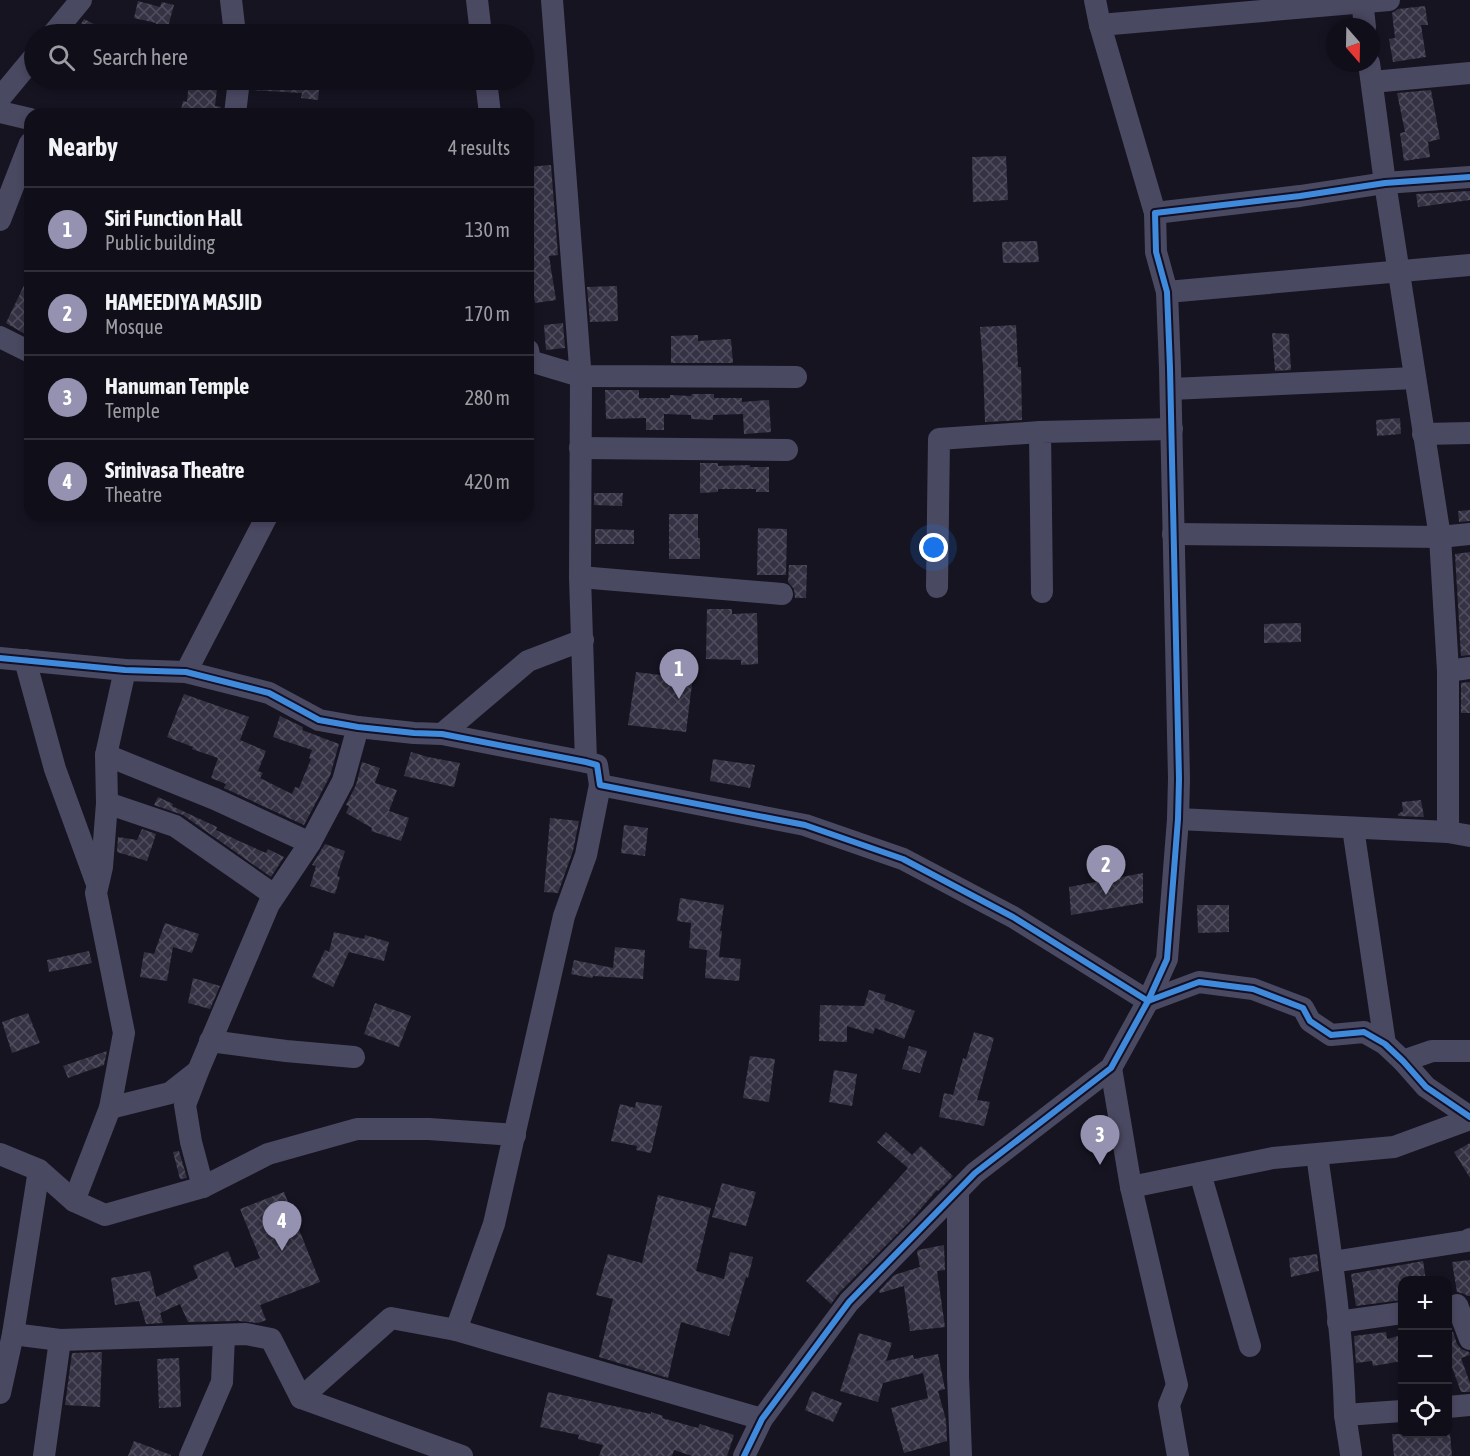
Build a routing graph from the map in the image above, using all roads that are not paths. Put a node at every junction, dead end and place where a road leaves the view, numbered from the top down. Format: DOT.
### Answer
graph roads {
  1 [pos="81,0"];
  2 [pos="231,0"];
  3 [pos="477,0"];
  4 [pos="552,0"];
  5 [pos="1095,0"];
  6 [pos="1389,0"];
  7 [pos="1362,1"];
  8 [pos="1364,18"];
  9 [pos="61,24"];
  10 [pos="234,24"];
  11 [pos="480,24"];
  12 [pos="1100,25"];
  13 [pos="24,69"];
  14 [pos="1370,72"];
  15 [pos="1470,73"];
  16 [pos="238,90"];
  17 [pos="487,90"];
  18 [pos="0,98"];
  19 [pos="236,108"];
  20 [pos="489,108"];
  21 [pos="0,112"];
  22 [pos="24,118"];
  23 [pos="24,158"];
  24 [pos="1470,177"];
  25 [pos="1385,183"];
  26 [pos="1155,213"];
  27 [pos="0,220"];
  28 [pos="1470,265"];
  29 [pos="1398,272"];
  30 [pos="1167,292"];
  31 [pos="0,337"];
  32 [pos="24,349"];
  33 [pos="534,359"];
  34 [pos="580,376"];
  35 [pos="796,376"];
  36 [pos="1414,378"];
  37 [pos="1171,389"];
  38 [pos="1172,429"];
  39 [pos="1040,432"];
  40 [pos="1470,433"];
  41 [pos="1423,434"];
  42 [pos="580,447"];
  43 [pos="788,450"];
  44 [pos="264,522"];
  45 [pos="1173,534"];
  46 [pos="1470,534"];
  47 [pos="1440,537"];
  48 [pos="580,577"];
  49 [pos="938,588"];
  50 [pos="1042,592"];
  51 [pos="782,594"];
  52 [pos="583,640"];
  53 [pos="0,658"];
  54 [pos="25,660"];
  55 [pos="125,670"];
  56 [pos="1459,670"];
  57 [pos="186,672"];
  58 [pos="358,727"];
  59 [pos="442,734"];
  60 [pos="106,754"];
  61 [pos="586,762"];
  62 [pos="600,785"];
  63 [pos="107,803"];
  64 [pos="1178,819"];
  65 [pos="1353,828"];
  66 [pos="1459,834"];
  67 [pos="310,843"];
  68 [pos="98,886"];
  69 [pos="274,895"];
  70 [pos="1148,1001"];
  71 [pos="210,1041"];
  72 [pos="1385,1044"];
  73 [pos="1470,1051"];
  74 [pos="354,1057"];
  75 [pos="1403,1061"];
  76 [pos="1111,1068"];
  77 [pos="198,1071"];
  78 [pos="110,1108"];
  79 [pos="1470,1118"];
  80 [pos="515,1135"];
  81 [pos="0,1154"];
  82 [pos="1317,1155"];
  83 [pos="39,1170"];
  84 [pos="1200,1173"];
  85 [pos="203,1187"];
  86 [pos="1131,1187"];
  87 [pos="958,1190"];
  88 [pos="74,1200"];
  89 [pos="1470,1239"];
  90 [pos="1332,1262"];
  91 [pos="1458,1305"];
  92 [pos="1398,1314"];
  93 [pos="1338,1322"];
  94 [pos="456,1330"];
  95 [pos="13,1334"];
  96 [pos="224,1336"];
  97 [pos="1470,1339"];
  98 [pos="60,1340"];
  99 [pos="1250,1346"];
  100 [pos="0,1393"];
  101 [pos="301,1398"];
  102 [pos="1470,1405"];
  103 [pos="1452,1407"];
  104 [pos="1398,1410"];
  105 [pos="1345,1415"];
  106 [pos="762,1419"];
  107 [pos="1351,1454"];
  108 [pos="44,1456"];
  109 [pos="190,1456"];
  110 [pos="462,1456"];
  111 [pos="744,1456"];
  112 [pos="961,1456"];
  113 [pos="1178,1456"];
  1 -- 9 [label="street"];
  2 -- 10 [label="street"];
  3 -- 11 [label="street"];
  4 -- 34 [label="street"];
  5 -- 12 [label="street"];
  6 -- 7 [label="street"];
  7 -- 8 [label="street"];
  7 -- 12 [label="street"];
  12 -- 26 [label="street"];
  13 -- 18 [label="street"];
  14 -- 15 [label="street"];
  14 -- 25 [label="street"];
  16 -- 19 [label="street"];
  17 -- 20 [label="street"];
  21 -- 22 [label="street"];
  23 -- 27 [label="street"];
  24 -- 25 [label="street"];
  25 -- 26 [label="street"];
  25 -- 29 [label="street"];
  26 -- 30 [label="street"];
  28 -- 29 [label="street"];
  29 -- 30 [label="street"];
  29 -- 36 [label="street"];
  30 -- 37 [label="street"];
  31 -- 32 [label="street"];
  33 -- 34 [label="street"];
  34 -- 35 [label="street"];
  34 -- 42 [label="street"];
  36 -- 37 [label="street"];
  36 -- 41 [label="street"];
  37 -- 38 [label="street"];
  38 -- 39 [label="street"];
  38 -- 45 [label="street"];
  39 -- 49 [label="street"];
  39 -- 50 [label="street"];
  40 -- 41 [label="street"];
  41 -- 47 [label="street"];
  42 -- 43 [label="street"];
  42 -- 48 [label="street"];
  44 -- 57 [label="street"];
  45 -- 47 [label="street"];
  45 -- 64 [label="street"];
  46 -- 47 [label="street"];
  47 -- 56 [label="street"];
  48 -- 51 [label="street"];
  48 -- 52 [label="street"];
  52 -- 59 [label="street"];
  52 -- 61 [label="street"];
  53 -- 54 [label="street"];
  54 -- 55 [label="street"];
  54 -- 68 [label="street"];
  55 -- 57 [label="street"];
  55 -- 60 [label="street"];
  56 -- 66 [label="street"];
  57 -- 58 [label="street"];
  58 -- 59 [label="street"];
  58 -- 67 [label="street"];
  59 -- 61 [label="street"];
  60 -- 63 [label="street"];
  60 -- 67 [label="street"];
  61 -- 62 [label="street"];
  62 -- 70 [label="street"];
  62 -- 80 [label="street"];
  63 -- 68 [label="street"];
  63 -- 69 [label="street"];
  64 -- 65 [label="street"];
  64 -- 70 [label="street"];
  65 -- 66 [label="street"];
  65 -- 72 [label="street"];
  67 -- 69 [label="street"];
  68 -- 78 [label="street"];
  69 -- 71 [label="street"];
  70 -- 72 [label="street"];
  70 -- 76 [label="street"];
  71 -- 74 [label="street"];
  71 -- 77 [label="street"];
  72 -- 75 [label="street"];
  73 -- 75 [label="street"];
  75 -- 79 [label="street"];
  76 -- 86 [label="street"];
  76 -- 87 [label="street"];
  77 -- 78 [label="street"];
  77 -- 85 [label="street"];
  78 -- 88 [label="street"];
  79 -- 82 [label="street"];
  80 -- 85 [label="street"];
  80 -- 94 [label="street"];
  81 -- 83 [label="street"];
  82 -- 84 [label="street"];
  82 -- 90 [label="street"];
  83 -- 88 [label="street"];
  83 -- 95 [label="street"];
  84 -- 86 [label="street"];
  84 -- 99 [label="street"];
  85 -- 88 [label="street"];
  86 -- 113 [label="street"];
  87 -- 106 [label="street"];
  87 -- 112 [label="street"];
  89 -- 90 [label="street"];
  90 -- 93 [label="street"];
  91 -- 97 [label="street"];
  92 -- 93 [label="street"];
  93 -- 105 [label="street"];
  94 -- 101 [label="street"];
  94 -- 106 [label="street"];
  95 -- 98 [label="street"];
  95 -- 100 [label="street"];
  96 -- 98 [label="street"];
  96 -- 101 [label="street"];
  96 -- 109 [label="street"];
  98 -- 108 [label="street"];
  101 -- 110 [label="street"];
  102 -- 103 [label="street"];
  104 -- 105 [label="street"];
  105 -- 107 [label="street"];
  106 -- 111 [label="street"];
}
